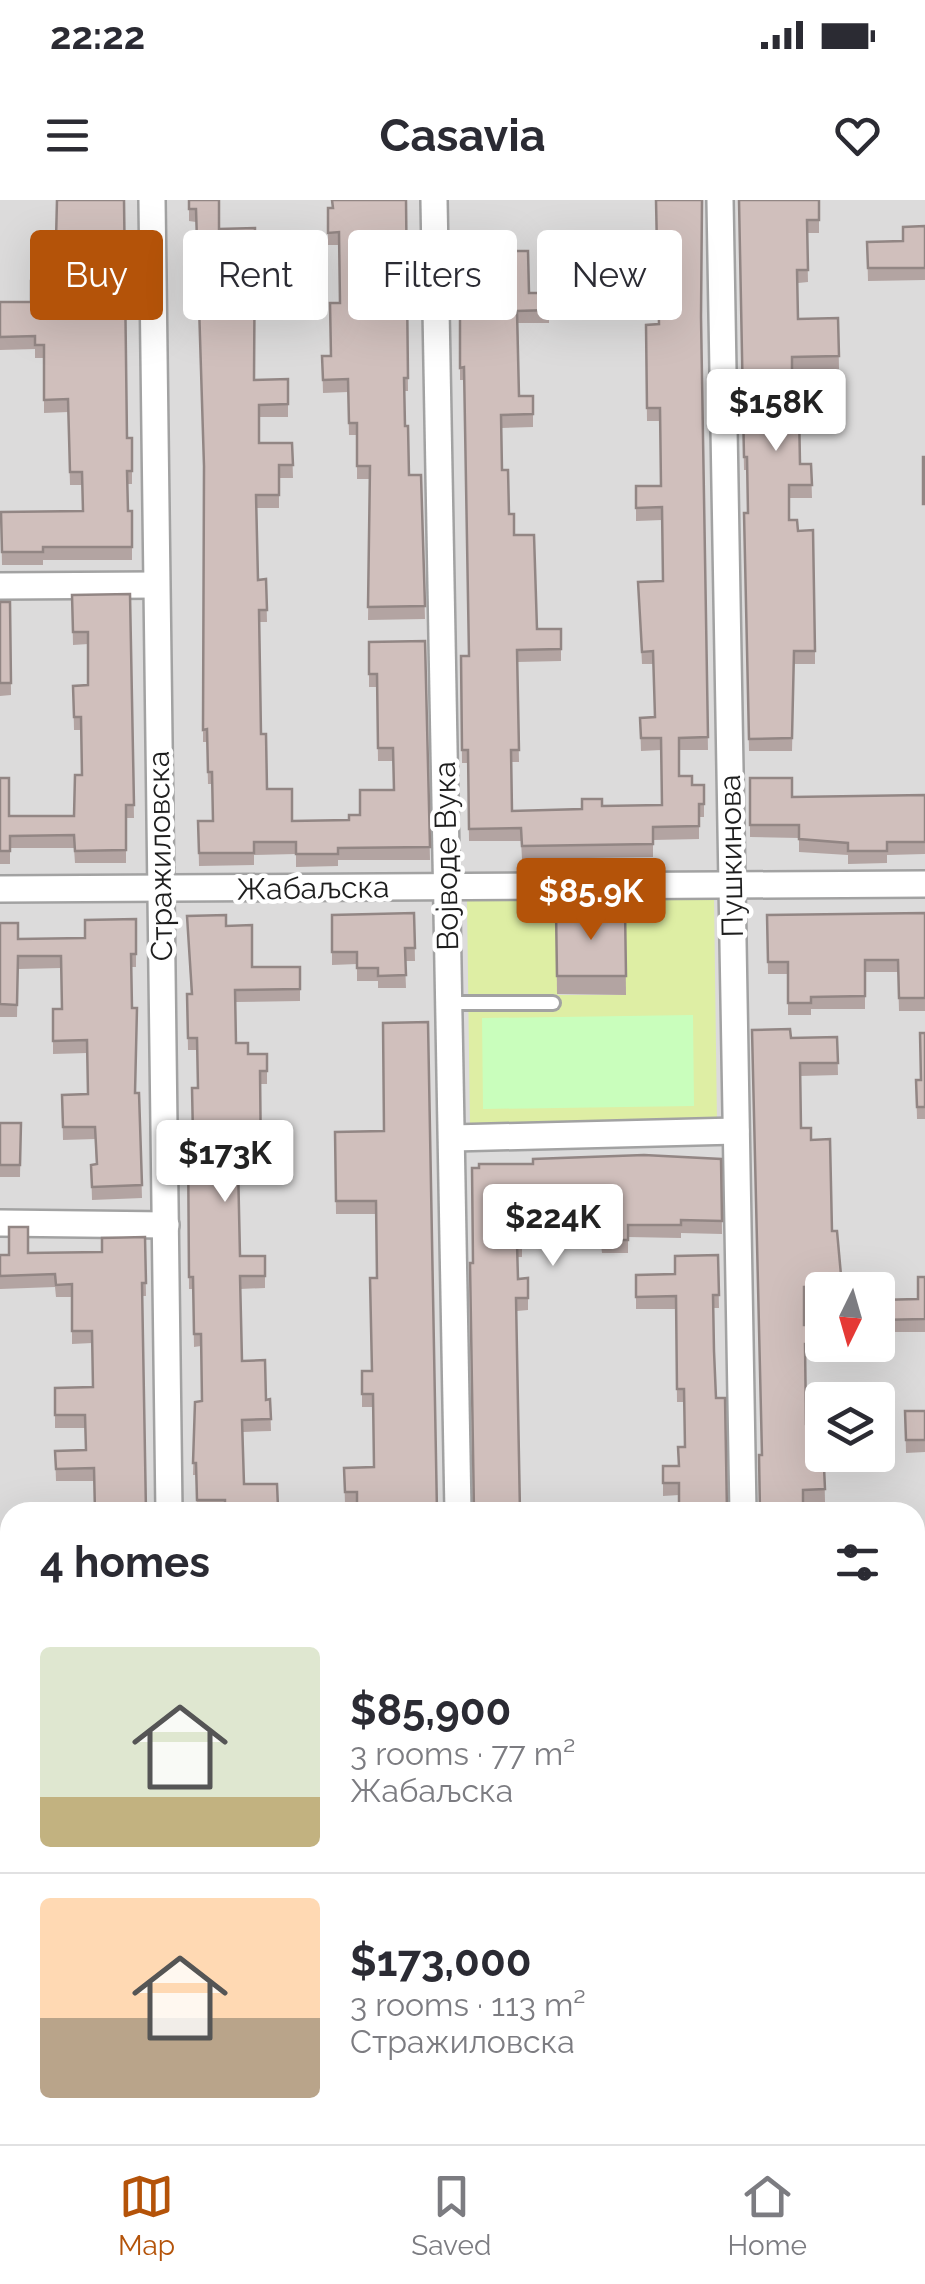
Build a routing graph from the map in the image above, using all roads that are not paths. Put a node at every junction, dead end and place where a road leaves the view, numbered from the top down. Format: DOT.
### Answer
graph roads {
  1 [pos="152,200"];
  2 [pos="434,200"];
  3 [pos="720,200"];
  4 [pos="156,585"];
  5 [pos="0,586"];
  6 [pos="732,884"];
  7 [pos="925,884"];
  8 [pos="446,887"];
  9 [pos="161,889"];
  10 [pos="0,890"];
  11 [pos="553,1003"];
  12 [pos="449,1004"];
  13 [pos="736,1131"];
  14 [pos="453,1138"];
  15 [pos="0,1223"];
  16 [pos="166,1225"];
  17 [pos="169,1502"];
  18 [pos="458,1502"];
  19 [pos="743,1502"];
  20 [pos="162,2144"];
  21 [pos="174,2144"];
  1 -- 4 [label="street, Стражиловска"];
  2 -- 8 [label="street, Војводе Вука"];
  3 -- 6 [label="street, Пушкинова"];
  4 -- 5 [label="street"];
  4 -- 9 [label="street, Стражиловска"];
  6 -- 7 [label="street, Жабаљска"];
  6 -- 8 [label="street, Жабаљска"];
  6 -- 13 [label="street, Пушкинова"];
  8 -- 9 [label="street, Жабаљска"];
  8 -- 12 [label="street, Војводе Вука"];
  9 -- 10 [label="street, Жабаљска"];
  9 -- 16 [label="street, Стражиловска"];
  11 -- 12 [label="lane"];
  12 -- 14 [label="street, Војводе Вука"];
  13 -- 14 [label="street"];
  13 -- 19 [label="street, Пушкинова"];
  14 -- 18 [label="street, Војводе Вука"];
  15 -- 16 [label="street"];
  16 -- 17 [label="street, Стражиловска"];
  20 -- 21 [label="street"];
}
